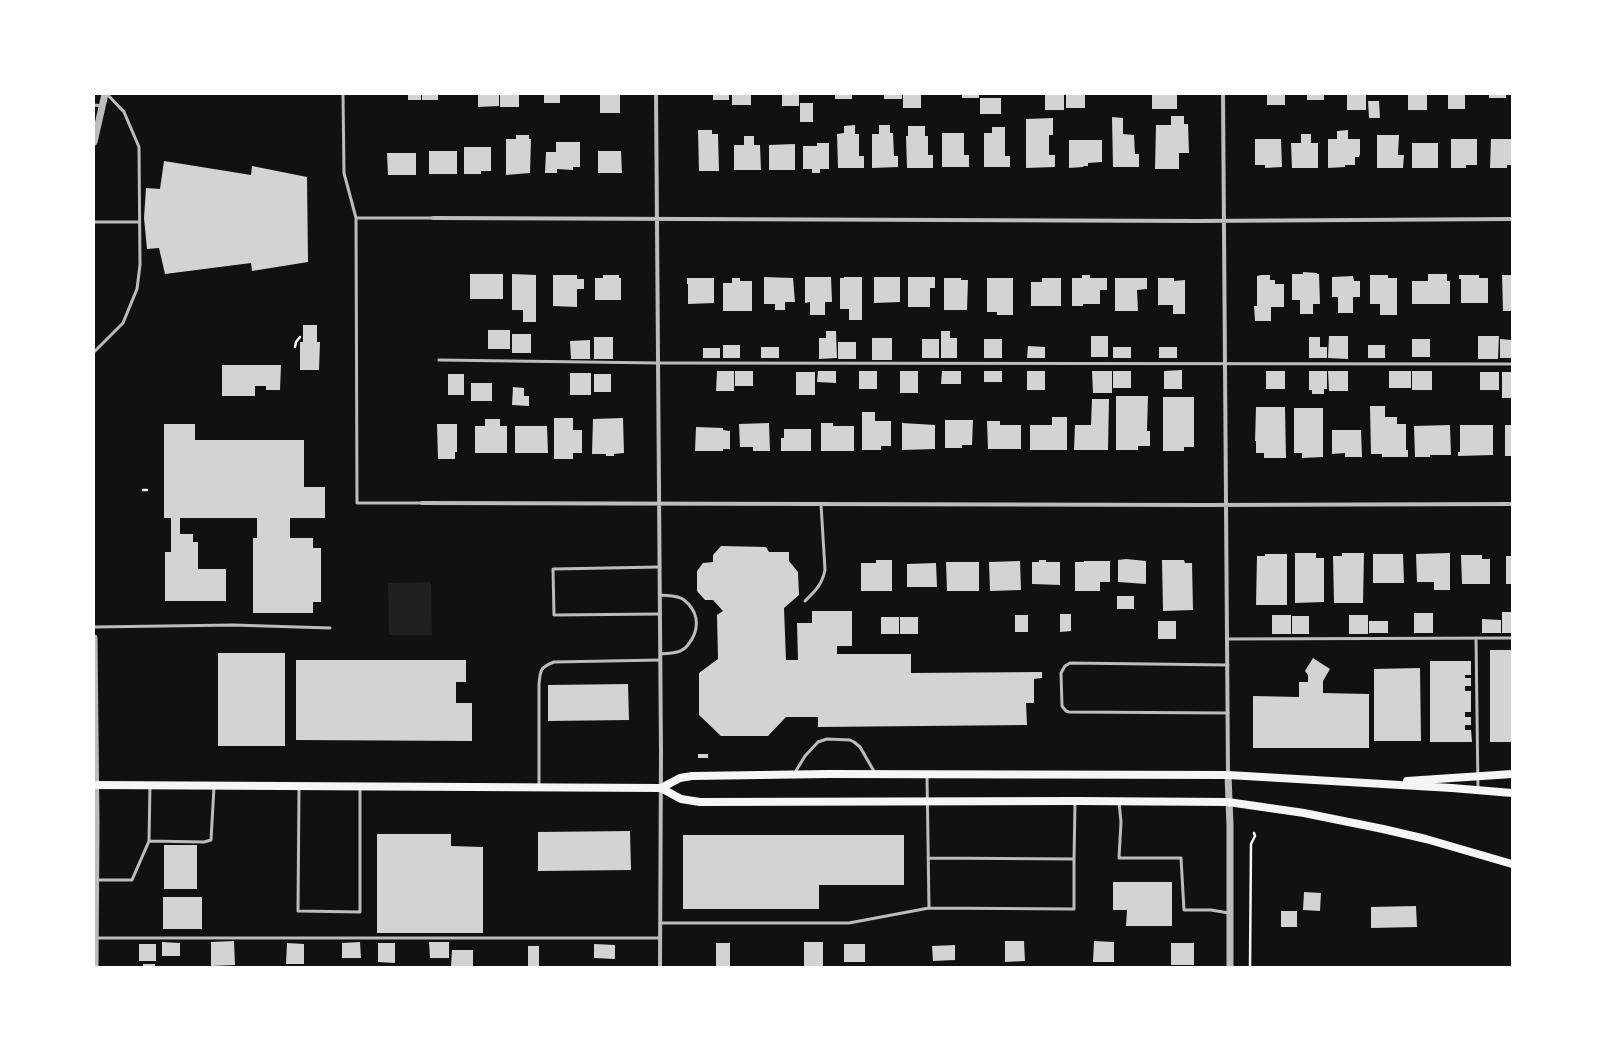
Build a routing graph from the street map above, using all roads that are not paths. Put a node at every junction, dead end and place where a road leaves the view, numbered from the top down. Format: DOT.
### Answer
graph roads {
  1 [pos="106,94"];
  2 [pos="343,94"];
  3 [pos="656,94"];
  4 [pos="1223,94"];
  5 [pos="94,105"];
  6 [pos="103,106"];
  7 [pos="94,142"];
  8 [pos="356,218"];
  9 [pos="433,218"];
  10 [pos="658,218"];
  11 [pos="1512,219"];
  12 [pos="1223,221"];
  13 [pos="94,222"];
  14 [pos="139,222"];
  15 [pos="94,352"];
  16 [pos="439,360"];
  17 [pos="658,363"];
  18 [pos="1224,363"];
  19 [pos="1512,364"];
  20 [pos="422,503"];
  21 [pos="659,504"];
  22 [pos="821,504"];
  23 [pos="1512,504"];
  24 [pos="1226,505"];
  25 [pos="660,567"];
  26 [pos="660,595"];
  27 [pos="805,601"];
  28 [pos="660,614"];
  29 [pos="94,627"];
  30 [pos="330,628"];
  31 [pos="94,638"];
  32 [pos="1476,638"];
  33 [pos="1512,638"];
  34 [pos="1227,639"];
  35 [pos="660,654"];
  36 [pos="660,660"];
  37 [pos="1228,665"];
  38 [pos="1228,713"];
  39 [pos="793,774"];
  40 [pos="876,774"];
  41 [pos="927,774"];
  42 [pos="1512,774"];
  43 [pos="1228,775"];
  44 [pos="1477,776"];
  45 [pos="1374,784"];
  46 [pos="94,785"];
  47 [pos="150,785"];
  48 [pos="214,786"];
  49 [pos="299,786"];
  50 [pos="360,786"];
  51 [pos="539,787"];
  52 [pos="661,788"];
  53 [pos="1478,790"];
  54 [pos="1512,793"];
  55 [pos="927,801"];
  56 [pos="1075,801"];
  57 [pos="1118,801"];
  58 [pos="1228,802"];
  59 [pos="149,841"];
  60 [pos="928,858"];
  61 [pos="1074,859"];
  62 [pos="1512,864"];
  63 [pos="95,880"];
  64 [pos="929,908"];
  65 [pos="1231,913"];
  66 [pos="660,924"];
  67 [pos="94,938"];
  68 [pos="660,938"];
  69 [pos="95,967"];
  70 [pos="660,967"];
  71 [pos="1230,967"];
  1 -- 6 [label="street"];
  1 -- 14 [label="lane"];
  2 -- 8 [label="lane"];
  3 -- 10 [label="street"];
  4 -- 12 [label="street"];
  5 -- 6 [label="lane"];
  6 -- 7 [label="street"];
  8 -- 9 [label="lane"];
  8 -- 20 [label="lane"];
  9 -- 10 [label="street"];
  10 -- 12 [label="street"];
  10 -- 17 [label="street"];
  11 -- 12 [label="street"];
  12 -- 18 [label="street"];
  13 -- 14 [label="lane"];
  14 -- 15 [label="lane"];
  16 -- 17 [label="lane"];
  17 -- 18 [label="lane"];
  17 -- 21 [label="street"];
  18 -- 19 [label="lane"];
  18 -- 24 [label="street"];
  20 -- 21 [label="street"];
  21 -- 22 [label="street"];
  21 -- 25 [label="street"];
  22 -- 24 [label="street"];
  22 -- 27 [label="lane"];
  23 -- 24 [label="street"];
  24 -- 34 [label="street"];
  25 -- 26 [label="street"];
  25 -- 28 [label="lane"];
  26 -- 28 [label="street"];
  26 -- 35 [label="lane"];
  28 -- 35 [label="street"];
  29 -- 30 [label="lane"];
  31 -- 46 [label="street"];
  32 -- 33 [label="lane"];
  32 -- 34 [label="lane"];
  32 -- 44 [label="lane"];
  34 -- 37 [label="street"];
  35 -- 36 [label="street"];
  36 -- 51 [label="lane"];
  36 -- 52 [label="street"];
  37 -- 38 [label="street"];
  37 -- 38 [label="lane"];
  38 -- 43 [label="street"];
  39 -- 40 [label="main road"];
  39 -- 40 [label="lane"];
  39 -- 52 [label="main road"];
  40 -- 41 [label="main road"];
  41 -- 43 [label="main road"];
  41 -- 55 [label="lane"];
  42 -- 44 [label="main road"];
  43 -- 45 [label="main road"];
  43 -- 58 [label="street"];
  44 -- 45 [label="main road"];
  44 -- 53 [label="lane"];
  45 -- 53 [label="main road"];
  46 -- 47 [label="main road"];
  46 -- 63 [label="street"];
  47 -- 48 [label="main road"];
  47 -- 59 [label="lane"];
  48 -- 49 [label="main road"];
  48 -- 59 [label="lane"];
  49 -- 50 [label="main road"];
  49 -- 50 [label="lane"];
  50 -- 51 [label="main road"];
  51 -- 52 [label="main road"];
  52 -- 55 [label="main road"];
  52 -- 66 [label="street"];
  53 -- 54 [label="main road"];
  55 -- 56 [label="main road"];
  55 -- 60 [label="lane"];
  56 -- 57 [label="main road"];
  56 -- 61 [label="lane"];
  57 -- 58 [label="main road"];
  57 -- 65 [label="lane"];
  58 -- 62 [label="main road"];
  58 -- 65 [label="street"];
  59 -- 63 [label="lane"];
  60 -- 61 [label="lane"];
  60 -- 64 [label="lane"];
  61 -- 64 [label="lane"];
  63 -- 67 [label="street"];
  64 -- 66 [label="lane"];
  65 -- 71 [label="street"];
  66 -- 68 [label="street"];
  67 -- 68 [label="lane"];
  67 -- 69 [label="street"];
  68 -- 70 [label="street"];
}
